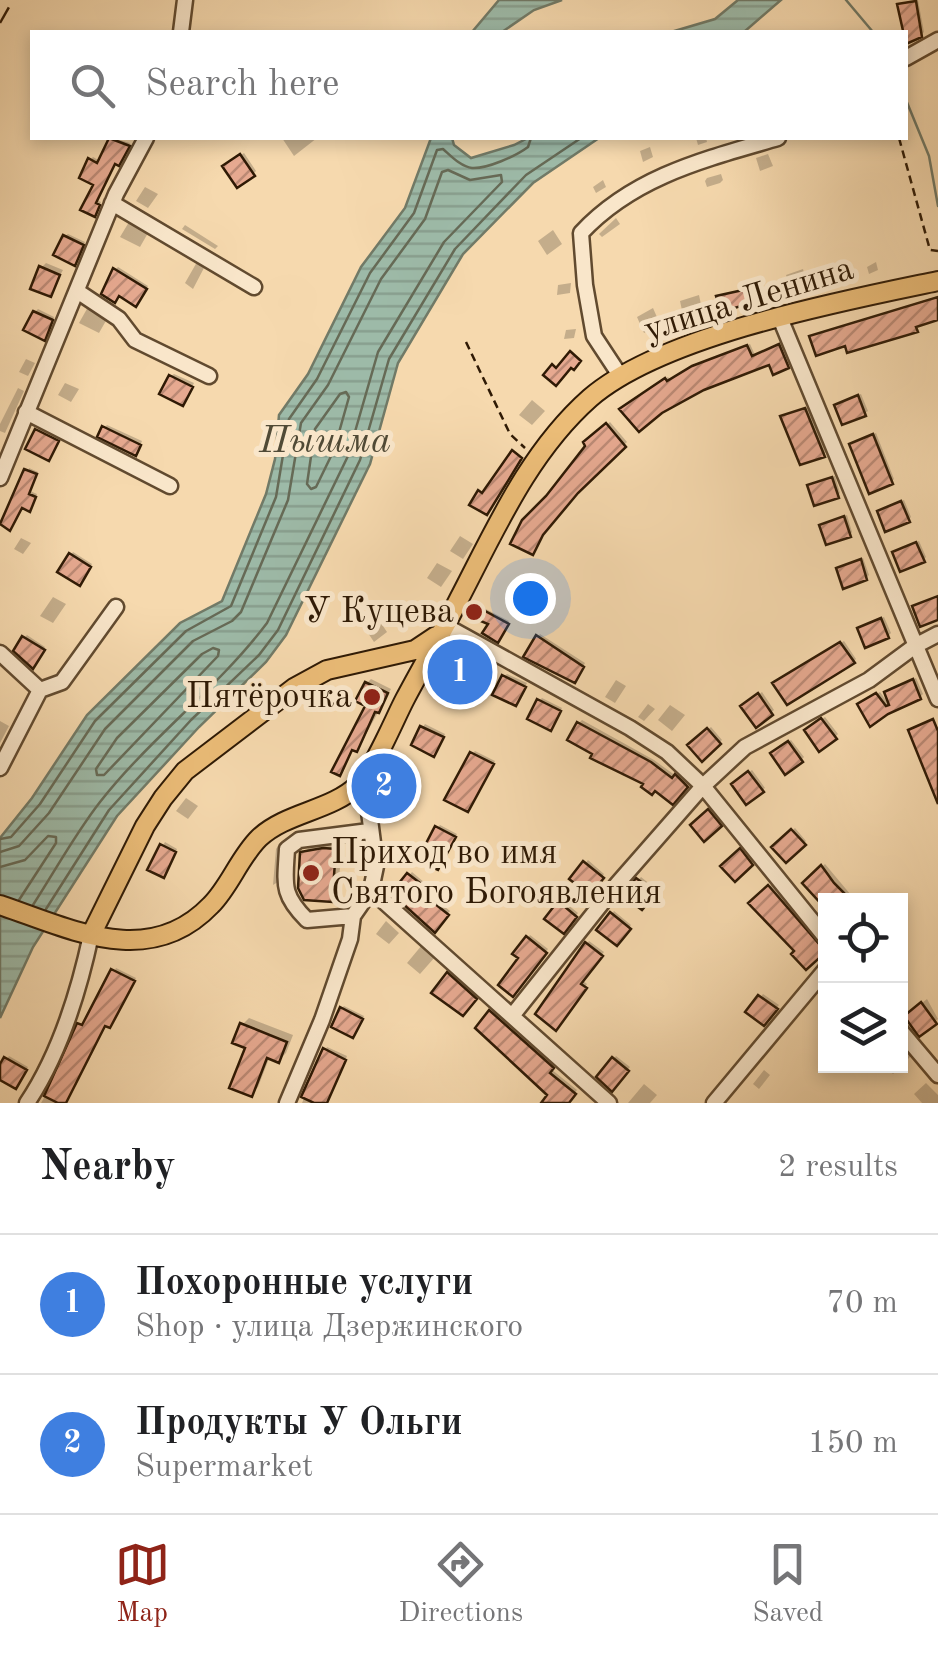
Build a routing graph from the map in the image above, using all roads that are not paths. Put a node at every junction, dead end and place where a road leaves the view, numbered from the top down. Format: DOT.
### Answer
graph roads {
  1 [pos="185,0"];
  2 [pos="181,30"];
  3 [pos="938,40"];
  4 [pos="908,57"];
  5 [pos="145,140"];
  6 [pos="771,140"];
  7 [pos="112,203"];
  8 [pos="938,281"];
  9 [pos="254,287"];
  10 [pos="77,291"];
  11 [pos="780,318"];
  12 [pos="210,376"];
  13 [pos="621,377"];
  14 [pos="26,412"];
  15 [pos="0,478"];
  16 [pos="170,486"];
  17 [pos="116,607"];
  18 [pos="443,630"];
  19 [pos="938,634"];
  20 [pos="915,646"];
  21 [pos="0,653"];
  22 [pos="40,690"];
  23 [pos="938,699"];
  24 [pos="0,768"];
  25 [pos="360,783"];
  26 [pos="703,786"];
  27 [pos="369,831"];
  28 [pos="371,890"];
  29 [pos="0,905"];
  30 [pos="353,916"];
  31 [pos="818,928"];
  32 [pos="91,935"];
  33 [pos="818,978"];
  34 [pos="512,1016"];
  35 [pos="908,1039"];
  36 [pos="938,1075"];
  37 [pos="27,1103"];
  38 [pos="286,1103"];
  39 [pos="609,1103"];
  40 [pos="714,1103"];
  1 -- 2 [label="street"];
  3 -- 4 [label="street"];
  5 -- 7 [label="street"];
  6 -- 13 [label="street"];
  7 -- 9 [label="street"];
  7 -- 10 [label="street"];
  8 -- 11 [label="main road, улица Ленина"];
  10 -- 12 [label="street"];
  10 -- 14 [label="street"];
  11 -- 13 [label="main road, улица Ленина"];
  11 -- 20 [label="street"];
  13 -- 18 [label="main road, улица Ленина"];
  14 -- 15 [label="street"];
  14 -- 16 [label="street"];
  17 -- 22 [label="street"];
  18 -- 25 [label="main road, улица Ленина"];
  18 -- 26 [label="street"];
  18 -- 32 [label="main road"];
  19 -- 20 [label="street"];
  20 -- 23 [label="street"];
  20 -- 26 [label="street"];
  21 -- 22 [label="street"];
  22 -- 24 [label="street"];
  25 -- 27 [label="street"];
  25 -- 32 [label="main road"];
  26 -- 31 [label="street"];
  26 -- 34 [label="street"];
  27 -- 28 [label="street"];
  27 -- 30 [label="street"];
  28 -- 30 [label="street"];
  28 -- 34 [label="street"];
  29 -- 32 [label="main road"];
  30 -- 38 [label="street"];
  32 -- 37 [label="street"];
  33 -- 40 [label="street"];
  34 -- 39 [label="street"];
  35 -- 36 [label="street"];
}
